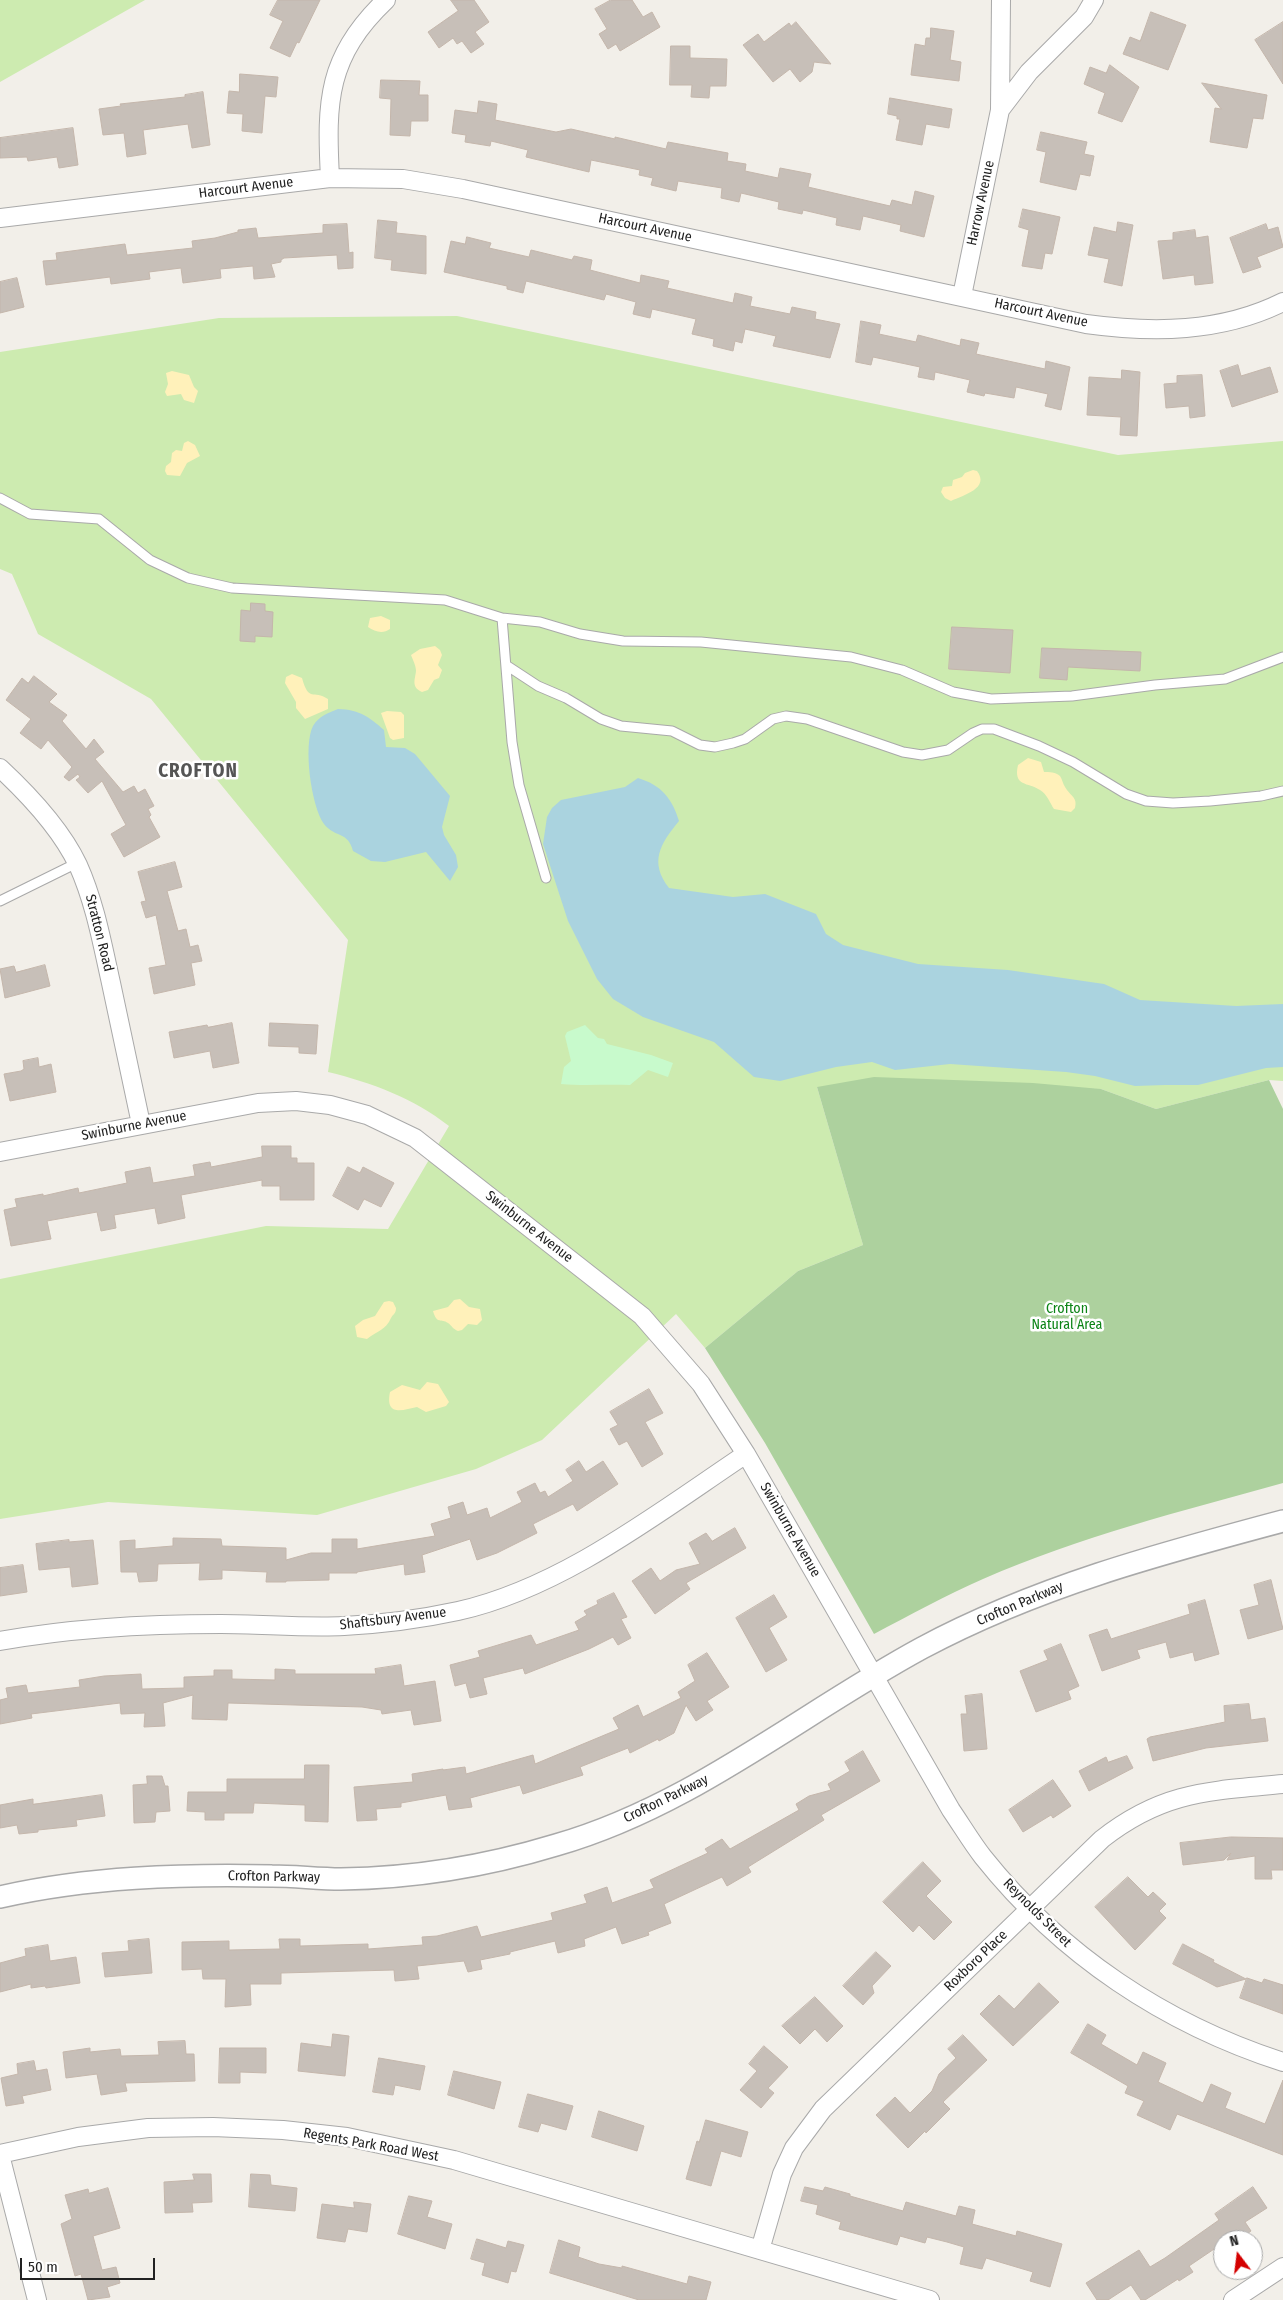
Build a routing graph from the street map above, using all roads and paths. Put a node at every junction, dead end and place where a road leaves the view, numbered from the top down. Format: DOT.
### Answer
graph roads {
  1 [pos="386,0"];
  2 [pos="1001,0"];
  3 [pos="1094,0"];
  4 [pos="1000,110"];
  5 [pos="330,178"];
  6 [pos="0,218"];
  7 [pos="962,296"];
  8 [pos="1283,302"];
  9 [pos="0,498"];
  10 [pos="502,618"];
  11 [pos="1283,657"];
  12 [pos="506,665"];
  13 [pos="0,768"];
  14 [pos="1283,791"];
  15 [pos="77,863"];
  16 [pos="546,878"];
  17 [pos="0,901"];
  18 [pos="142,1124"];
  19 [pos="0,1152"];
  20 [pos="746,1454"];
  21 [pos="1283,1521"];
  22 [pos="0,1641"];
  23 [pos="874,1674"];
  24 [pos="1283,1784"];
  25 [pos="0,1897"];
  26 [pos="1030,1910"];
  27 [pos="1283,2062"];
  28 [pos="0,2154"];
  29 [pos="760,2250"];
  30 [pos="1283,2266"];
  31 [pos="37,2300"];
  32 [pos="930,2300"];
  33 [pos="1233,2300"];
  1 -- 5 [label="street"];
  2 -- 4 [label="street, Harrow Avenue"];
  3 -- 4 [label="street, Harrow Avenue"];
  4 -- 7 [label="street, Harrow Avenue"];
  5 -- 6 [label="street, Harcourt Avenue"];
  5 -- 7 [label="street, Harcourt Avenue"];
  7 -- 8 [label="street, Harcourt Avenue"];
  9 -- 10 [label="lane"];
  10 -- 11 [label="lane"];
  10 -- 12 [label="lane"];
  12 -- 14 [label="lane"];
  12 -- 16 [label="lane"];
  13 -- 15 [label="street, Stratton Road"];
  15 -- 17 [label="lane"];
  15 -- 18 [label="street, Stratton Road"];
  18 -- 19 [label="street, Swinburne Avenue"];
  18 -- 20 [label="street, Swinburne Avenue"];
  20 -- 22 [label="street, Shaftsbury Avenue"];
  20 -- 23 [label="street, Swinburne Avenue"];
  21 -- 23 [label="street, Crofton Parkway"];
  23 -- 25 [label="street, Crofton Parkway"];
  23 -- 26 [label="street, Reynolds Street"];
  24 -- 26 [label="street, Roxboro Place"];
  26 -- 27 [label="street, Reynolds Street"];
  26 -- 29 [label="street, Roxboro Place"];
  28 -- 29 [label="street, Regents Park Road West"];
  28 -- 31 [label="street"];
  29 -- 32 [label="street, Regents Park Road West"];
  30 -- 33 [label="street"];
}
